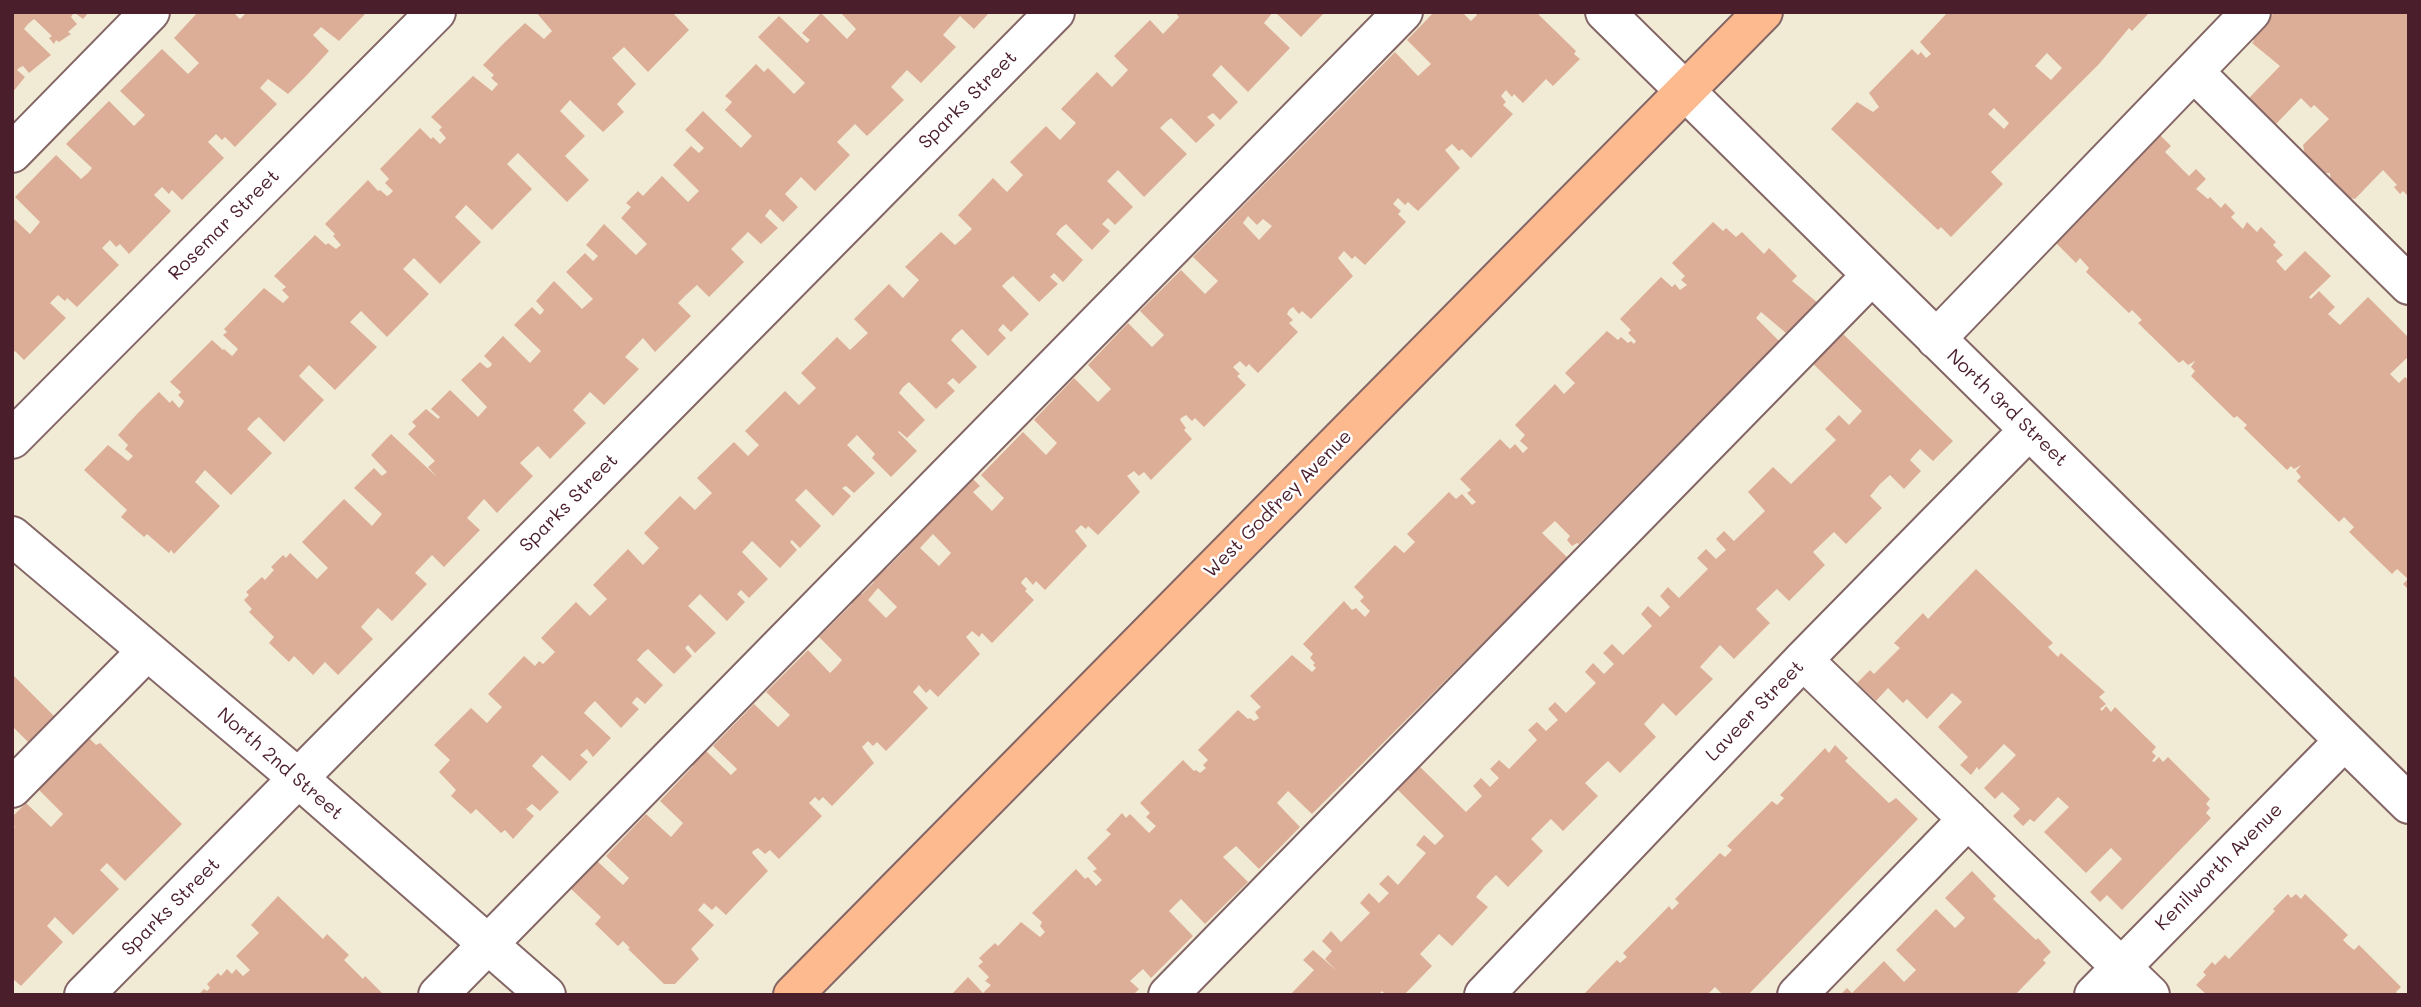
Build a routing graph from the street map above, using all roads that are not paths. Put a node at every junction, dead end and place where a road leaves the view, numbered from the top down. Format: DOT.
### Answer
graph roads {
  1 [pos="150,12"];
  2 [pos="436,12"];
  3 [pos="1055,12"];
  4 [pos="1403,12"];
  5 [pos="1605,12"];
  6 [pos="1763,12"];
  7 [pos="2251,12"];
  8 [pos="2194,72"];
  9 [pos="1685,91"];
  10 [pos="12,153"];
  11 [pos="1872,275"];
  12 [pos="2409,285"];
  13 [pos="1936,339"];
  14 [pos="2029,430"];
  15 [pos="12,439"];
  16 [pos="12,536"];
  17 [pos="147,651"];
  18 [pos="1803,660"];
  19 [pos="2344,741"];
  20 [pos="298,778"];
  21 [pos="12,788"];
  22 [pos="2409,804"];
  23 [pos="1968,820"];
  24 [pos="488,944"];
  25 [pos="2121,967"];
  26 [pos="84,995"];
  27 [pos="438,995"];
  28 [pos="546,995"];
  29 [pos="793,995"];
  30 [pos="1168,995"];
  31 [pos="1484,995"];
  32 [pos="1797,995"];
  33 [pos="2094,995"];
  34 [pos="2150,995"];
  1 -- 10 [label="street"];
  2 -- 15 [label="street, Rosemar Street"];
  3 -- 20 [label="street, Sparks Street"];
  4 -- 24 [label="street"];
  5 -- 9 [label="street, North 3rd Street"];
  6 -- 9 [label="main road, West Godfrey Avenue"];
  7 -- 8 [label="street"];
  8 -- 12 [label="street"];
  8 -- 13 [label="street"];
  9 -- 11 [label="street, North 3rd Street"];
  9 -- 29 [label="main road, West Godfrey Avenue"];
  11 -- 13 [label="street, North 3rd Street"];
  11 -- 30 [label="street"];
  13 -- 14 [label="street, North 3rd Street"];
  14 -- 18 [label="street, Laveer Street"];
  14 -- 19 [label="street, North 3rd Street"];
  16 -- 17 [label="street, North 2nd Street"];
  17 -- 20 [label="street, North 2nd Street"];
  17 -- 21 [label="street"];
  18 -- 23 [label="street"];
  18 -- 31 [label="street, Laveer Street"];
  19 -- 22 [label="street, North 3rd Street"];
  19 -- 25 [label="street, Kenilworth Avenue"];
  20 -- 24 [label="street, North 2nd Street"];
  20 -- 26 [label="street, Sparks Street"];
  23 -- 25 [label="street"];
  23 -- 32 [label="street"];
  24 -- 27 [label="street"];
  24 -- 28 [label="street, North 2nd Street"];
  25 -- 33 [label="street, Kenilworth Avenue"];
  25 -- 34 [label="street"];
}
